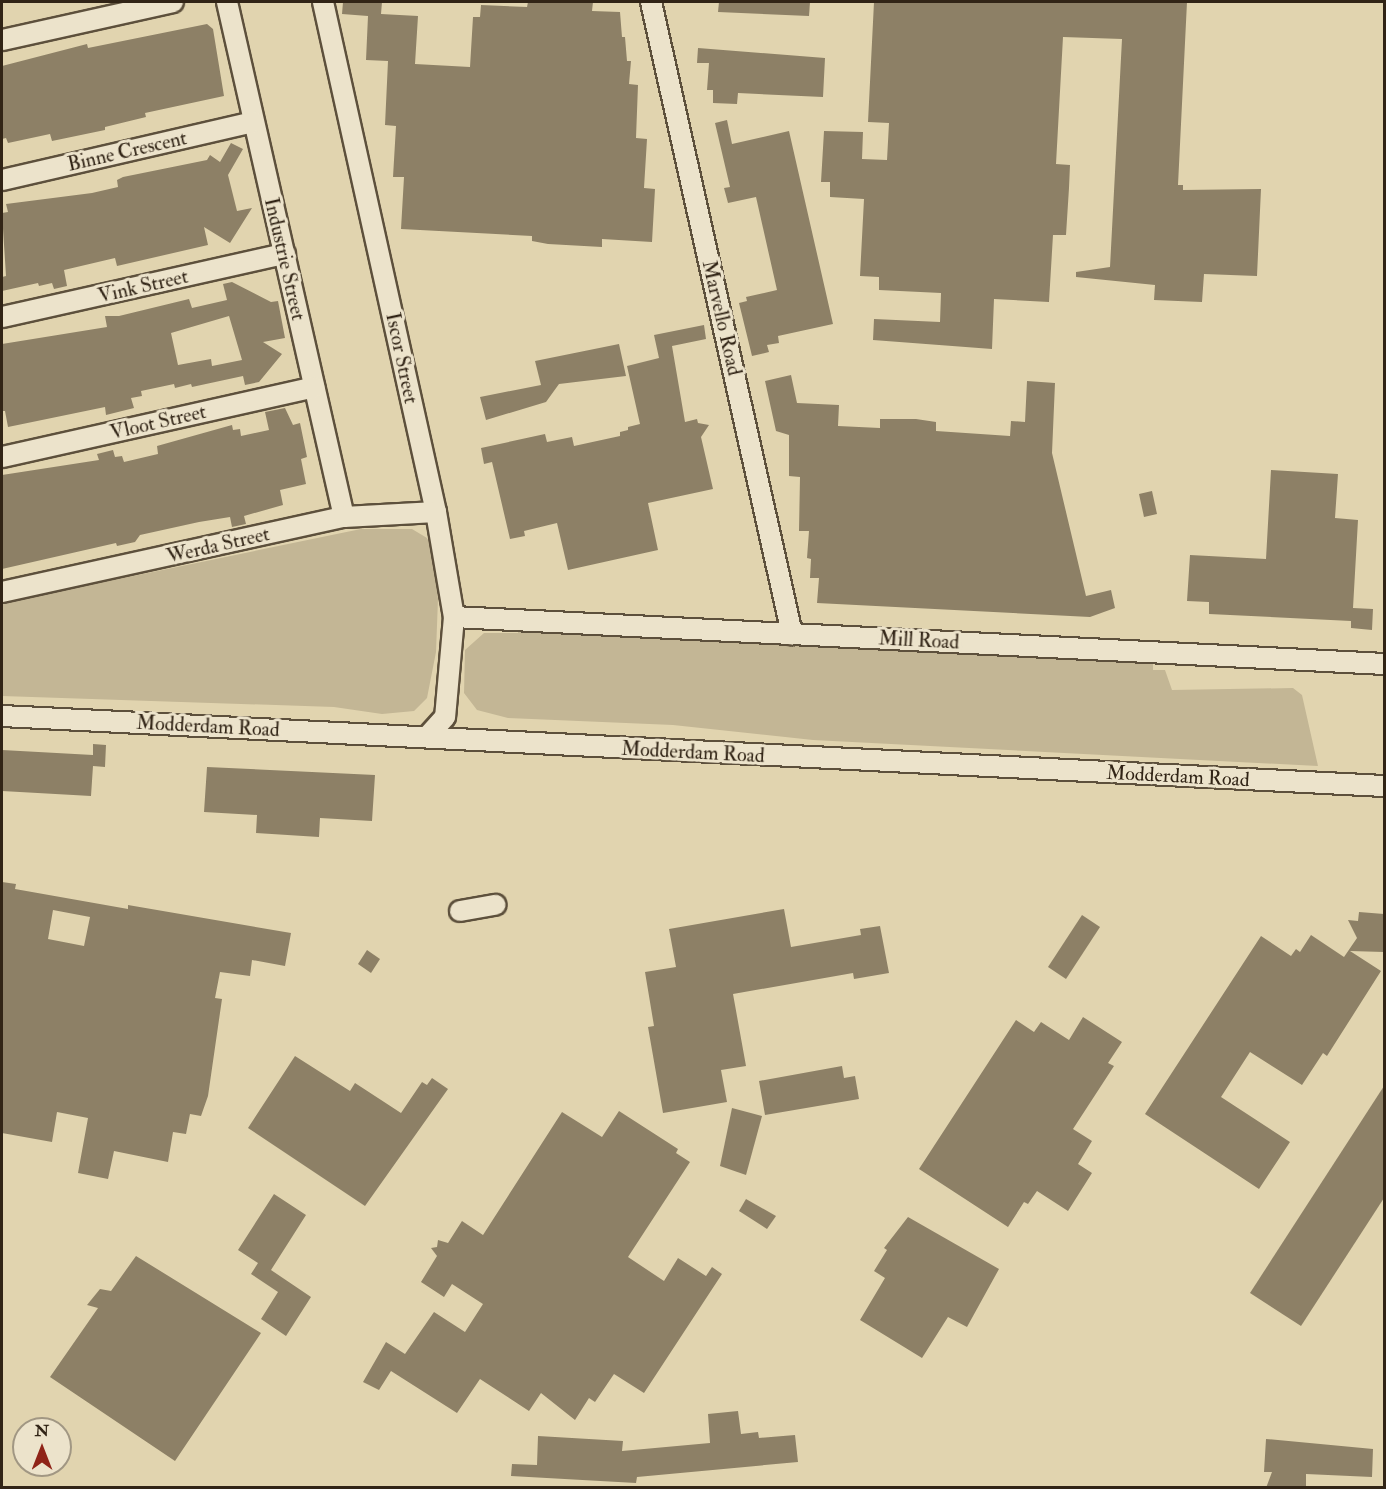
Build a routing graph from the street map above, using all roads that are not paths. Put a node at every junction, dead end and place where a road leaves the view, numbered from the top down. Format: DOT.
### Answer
graph roads {
  1 [pos="173,2"];
  2 [pos="227,2"];
  3 [pos="323,2"];
  4 [pos="651,2"];
  5 [pos="2,40"];
  6 [pos="253,122"];
  7 [pos="2,180"];
  8 [pos="285,254"];
  9 [pos="2,317"];
  10 [pos="314,387"];
  11 [pos="2,457"];
  12 [pos="436,512"];
  13 [pos="344,517"];
  14 [pos="2,592"];
  15 [pos="453,617"];
  16 [pos="792,634"];
  17 [pos="1384,664"];
  18 [pos="2,716"];
  19 [pos="445,717"];
  20 [pos="427,737"];
  21 [pos="462,738"];
  22 [pos="1384,786"];
  23 [pos="495,905"];
  24 [pos="460,911"];
  1 -- 5 [label="street"];
  2 -- 6 [label="street, Industrie Street"];
  3 -- 12 [label="street, Iscor Street"];
  4 -- 16 [label="street, Marvello Road"];
  6 -- 7 [label="street, Binne Crescent"];
  6 -- 8 [label="street, Industrie Street"];
  8 -- 9 [label="street, Vink Street"];
  8 -- 10 [label="street, Industrie Street"];
  10 -- 11 [label="street, Vloot Street"];
  10 -- 13 [label="street, Industrie Street"];
  12 -- 13 [label="street, Werda Street"];
  12 -- 15 [label="street, Iscor Street"];
  13 -- 14 [label="street, Werda Street"];
  15 -- 16 [label="street, Mill Road"];
  15 -- 19 [label="street, Iscor Street"];
  16 -- 17 [label="street, Mill Road"];
  18 -- 20 [label="street, Modderdam Road"];
  19 -- 20 [label="street"];
  19 -- 21 [label="street"];
  20 -- 21 [label="street, Modderdam Road"];
  21 -- 22 [label="street, Modderdam Road"];
  23 -- 24 [label="street"];
}
